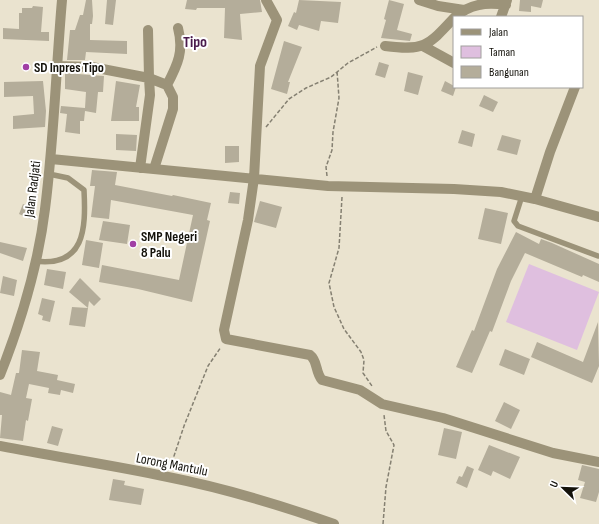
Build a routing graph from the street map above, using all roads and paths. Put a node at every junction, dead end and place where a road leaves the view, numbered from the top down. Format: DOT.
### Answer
graph roads {
  1 [pos="62,0"];
  2 [pos="266,0"];
  3 [pos="419,0"];
  4 [pos="506,2"];
  5 [pos="464,10"];
  6 [pos="457,16"];
  7 [pos="501,16"];
  8 [pos="453,20"];
  9 [pos="178,28"];
  10 [pos="148,30"];
  11 [pos="385,46"];
  12 [pos="423,46"];
  13 [pos="453,62"];
  14 [pos="56,66"];
  15 [pos="337,71"];
  16 [pos="149,78"];
  17 [pos="167,85"];
  18 [pos="575,88"];
  19 [pos="255,141"];
  20 [pos="51,159"];
  21 [pos="140,168"];
  22 [pos="154,169"];
  23 [pos="49,174"];
  24 [pos="254,178"];
  25 [pos="328,186"];
  26 [pos="342,187"];
  27 [pos="522,196"];
  28 [pos="535,199"];
  29 [pos="599,217"];
  30 [pos="598,256"];
  31 [pos="34,262"];
  32 [pos="226,339"];
  33 [pos="0,375"];
  34 [pos="373,388"];
  35 [pos="382,404"];
  36 [pos="0,446"];
  37 [pos="599,462"];
  38 [pos="168,476"];
  39 [pos="334,524"];
  40 [pos="383,524"];
  1 -- 14 [label="street, Jalan Radjati"];
  2 -- 19 [label="street"];
  3 -- 5 [label="street"];
  4 -- 5 [label="street"];
  4 -- 7 [label="street"];
  5 -- 6 [label="street"];
  8 -- 12 [label="street"];
  9 -- 17 [label="street"];
  10 -- 16 [label="street"];
  11 -- 12 [label="street"];
  11 -- 15 [label="path"];
  12 -- 13 [label="street"];
  14 -- 16 [label="street"];
  14 -- 20 [label="street, Jalan Radjati"];
  15 -- 19 [label="path"];
  15 -- 25 [label="path"];
  16 -- 17 [label="street"];
  16 -- 21 [label="street"];
  17 -- 22 [label="street"];
  18 -- 28 [label="street"];
  19 -- 24 [label="street"];
  20 -- 21 [label="street"];
  20 -- 23 [label="street, Jalan Radjati"];
  21 -- 22 [label="street"];
  22 -- 24 [label="street"];
  23 -- 31 [label="street, Jalan Radjati"];
  23 -- 31 [label="lane"];
  24 -- 25 [label="street"];
  24 -- 32 [label="street"];
  25 -- 26 [label="street"];
  26 -- 27 [label="street"];
  26 -- 34 [label="path"];
  27 -- 28 [label="street"];
  27 -- 30 [label="lane"];
  28 -- 29 [label="street"];
  31 -- 33 [label="street, Jalan Radjati"];
  32 -- 35 [label="street"];
  32 -- 38 [label="path"];
  35 -- 37 [label="street"];
  35 -- 40 [label="path"];
  36 -- 38 [label="street, Lorong Mantulu"];
  38 -- 39 [label="street, Lorong Mantulu"];
}
